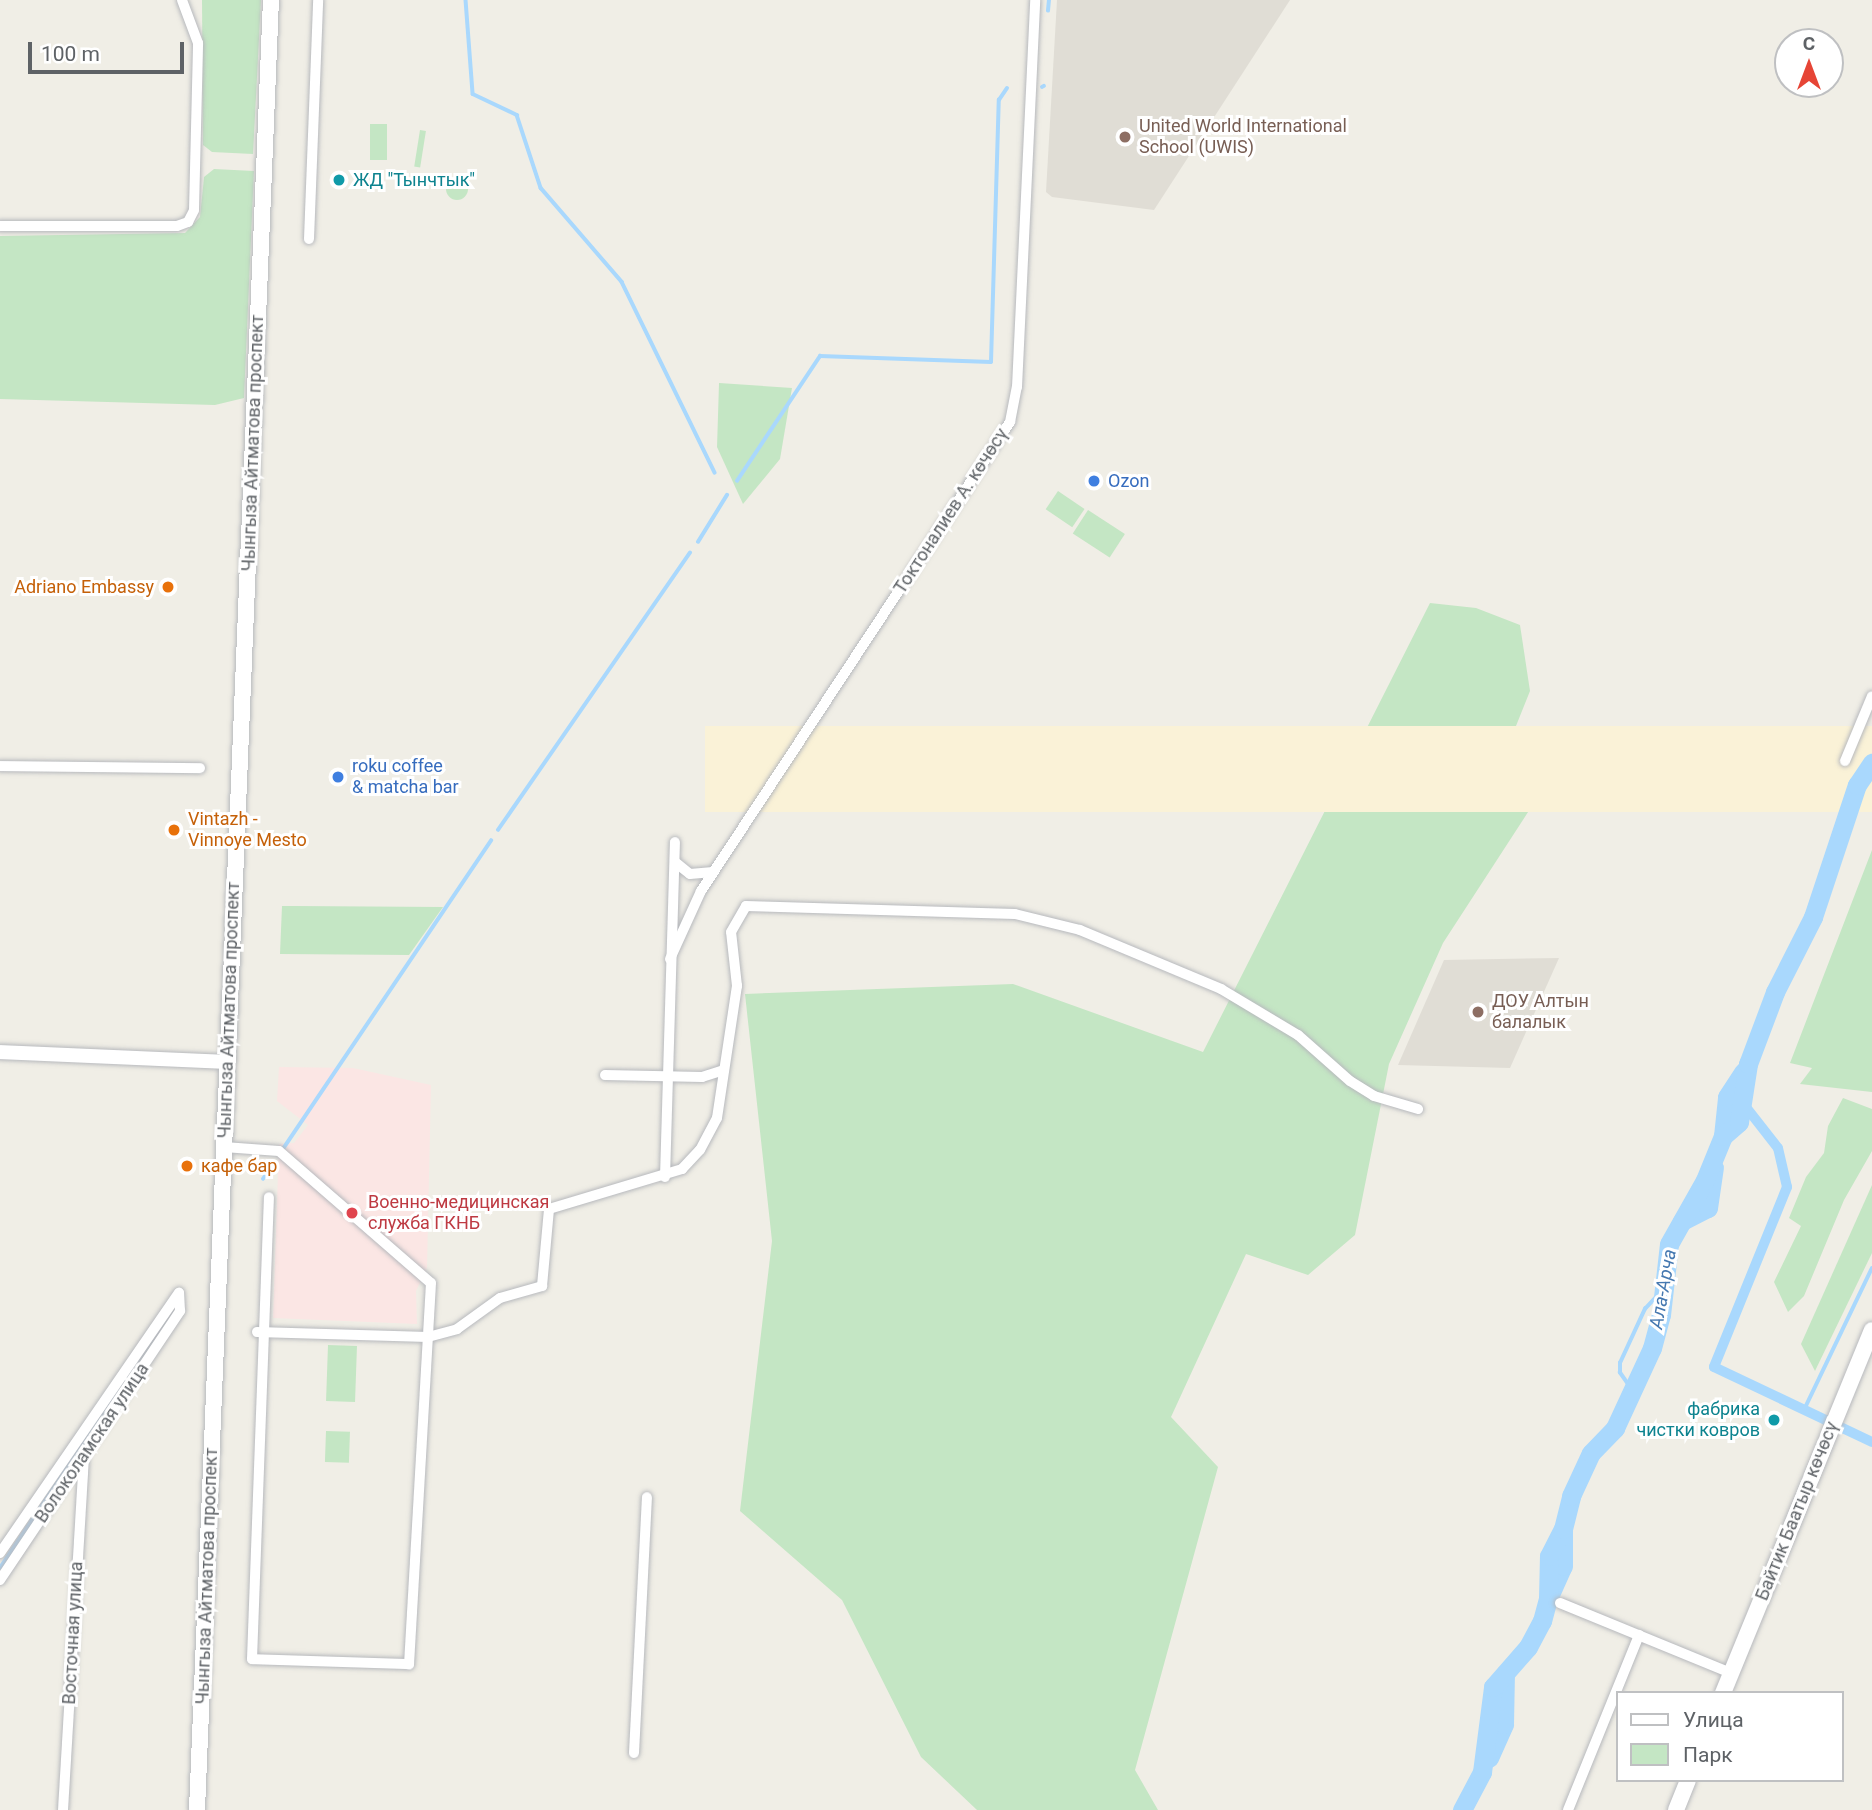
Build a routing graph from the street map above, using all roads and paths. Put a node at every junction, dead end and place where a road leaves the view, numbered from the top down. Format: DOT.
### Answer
graph roads {
  1 [pos="183,0"];
  2 [pos="271,0"];
  3 [pos="318,0"];
  4 [pos="1035,0"];
  5 [pos="0,226"];
  6 [pos="309,239"];
  7 [pos="1872,696"];
  8 [pos="1845,761"];
  9 [pos="0,766"];
  10 [pos="200,768"];
  11 [pos="676,842"];
  12 [pos="675,862"];
  13 [pos="713,872"];
  14 [pos="670,959"];
  15 [pos="0,1052"];
  16 [pos="227,1062"];
  17 [pos="724,1070"];
  18 [pos="605,1075"];
  19 [pos="665,1076"];
  20 [pos="1418,1109"];
  21 [pos="224,1147"];
  22 [pos="664,1177"];
  23 [pos="270,1197"];
  24 [pos="1872,1330"];
  25 [pos="261,1332"];
  26 [pos="428,1337"];
  27 [pos="83,1457"];
  28 [pos="647,1497"];
  29 [pos="0,1553"];
  30 [pos="0,1580"];
  31 [pos="1560,1603"];
  32 [pos="1639,1635"];
  33 [pos="1731,1672"];
  34 [pos="1616,1691"];
  35 [pos="1724,1691"];
  36 [pos="1616,1692"];
  37 [pos="634,1753"];
  38 [pos="1687,1782"];
  39 [pos="63,1810"];
  40 [pos="197,1810"];
  41 [pos="1568,1810"];
  42 [pos="1676,1810"];
  1 -- 5 [label="street"];
  2 -- 16 [label="main road, Чынгыза Айтматова проспект"];
  3 -- 6 [label="street"];
  4 -- 13 [label="street, Токтоналиев А. көчөсү"];
  7 -- 8 [label="street"];
  9 -- 10 [label="street"];
  11 -- 12 [label="street"];
  12 -- 13 [label="street"];
  12 -- 14 [label="street"];
  13 -- 14 [label="street, Токтоналиев А. көчөсү"];
  14 -- 19 [label="street"];
  15 -- 16 [label="street"];
  16 -- 21 [label="main road, Чынгыза Айтматова проспект"];
  17 -- 19 [label="street"];
  17 -- 20 [label="street"];
  17 -- 22 [label="street"];
  18 -- 19 [label="street"];
  19 -- 22 [label="street"];
  21 -- 26 [label="street"];
  21 -- 40 [label="main road, Чынгыза Айтматова проспект"];
  22 -- 26 [label="street"];
  23 -- 25 [label="street"];
  24 -- 33 [label="main road, Байтик Баатыр көчөсү"];
  25 -- 26 [label="street"];
  25 -- 26 [label="street"];
  27 -- 29 [label="street, Волоколамская улица"];
  27 -- 30 [label="street, Волоколамская улица"];
  27 -- 39 [label="street, Восточная улица"];
  28 -- 37 [label="street"];
  31 -- 32 [label="street"];
  32 -- 33 [label="street"];
  32 -- 34 [label="street"];
  33 -- 35 [label="main road, Байтик Баатыр көчөсү"];
  36 -- 41 [label="street"];
  38 -- 42 [label="main road"];
}
